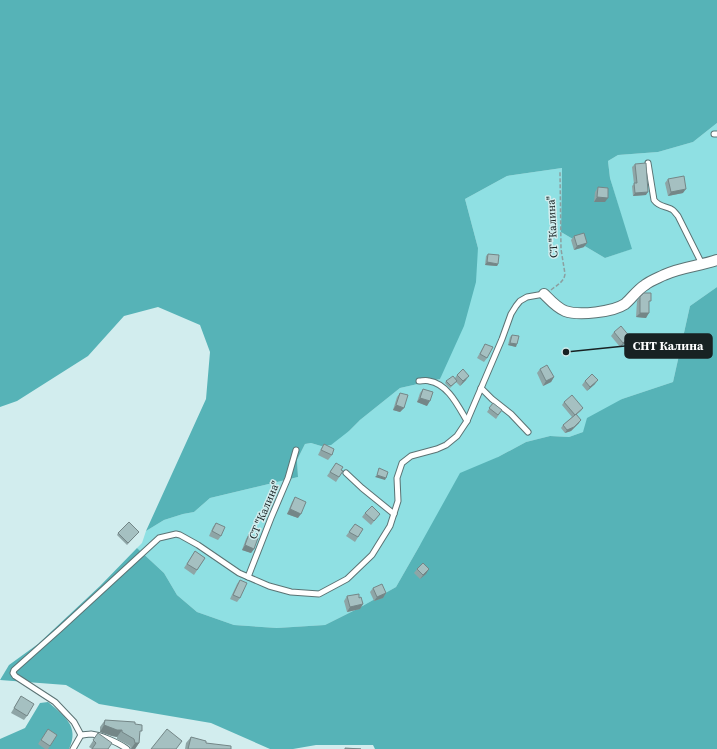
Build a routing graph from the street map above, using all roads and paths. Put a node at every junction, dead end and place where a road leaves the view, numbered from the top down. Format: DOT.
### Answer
graph roads {
  1 [pos="648,163"];
  2 [pos="560,172"];
  3 [pos="717,260"];
  4 [pos="702,264"];
  5 [pos="544,294"];
  6 [pos="419,381"];
  7 [pos="482,388"];
  8 [pos="467,421"];
  9 [pos="528,432"];
  10 [pos="296,450"];
  11 [pos="346,473"];
  12 [pos="394,514"];
  13 [pos="248,577"];
  14 [pos="81,735"];
  15 [pos="73,749"];
  16 [pos="127,749"];
  1 -- 4 [label="lane"];
  2 -- 5 [label="path, СТ \"Калина\""];
  3 -- 4 [label="street"];
  4 -- 5 [label="street"];
  5 -- 7 [label="lane"];
  6 -- 8 [label="lane"];
  7 -- 8 [label="lane"];
  7 -- 9 [label="lane"];
  8 -- 12 [label="lane"];
  10 -- 13 [label="lane, СТ \"Калина\""];
  11 -- 12 [label="lane"];
  12 -- 13 [label="lane"];
  13 -- 14 [label="lane"];
  14 -- 15 [label="lane"];
  14 -- 16 [label="lane"];
}
